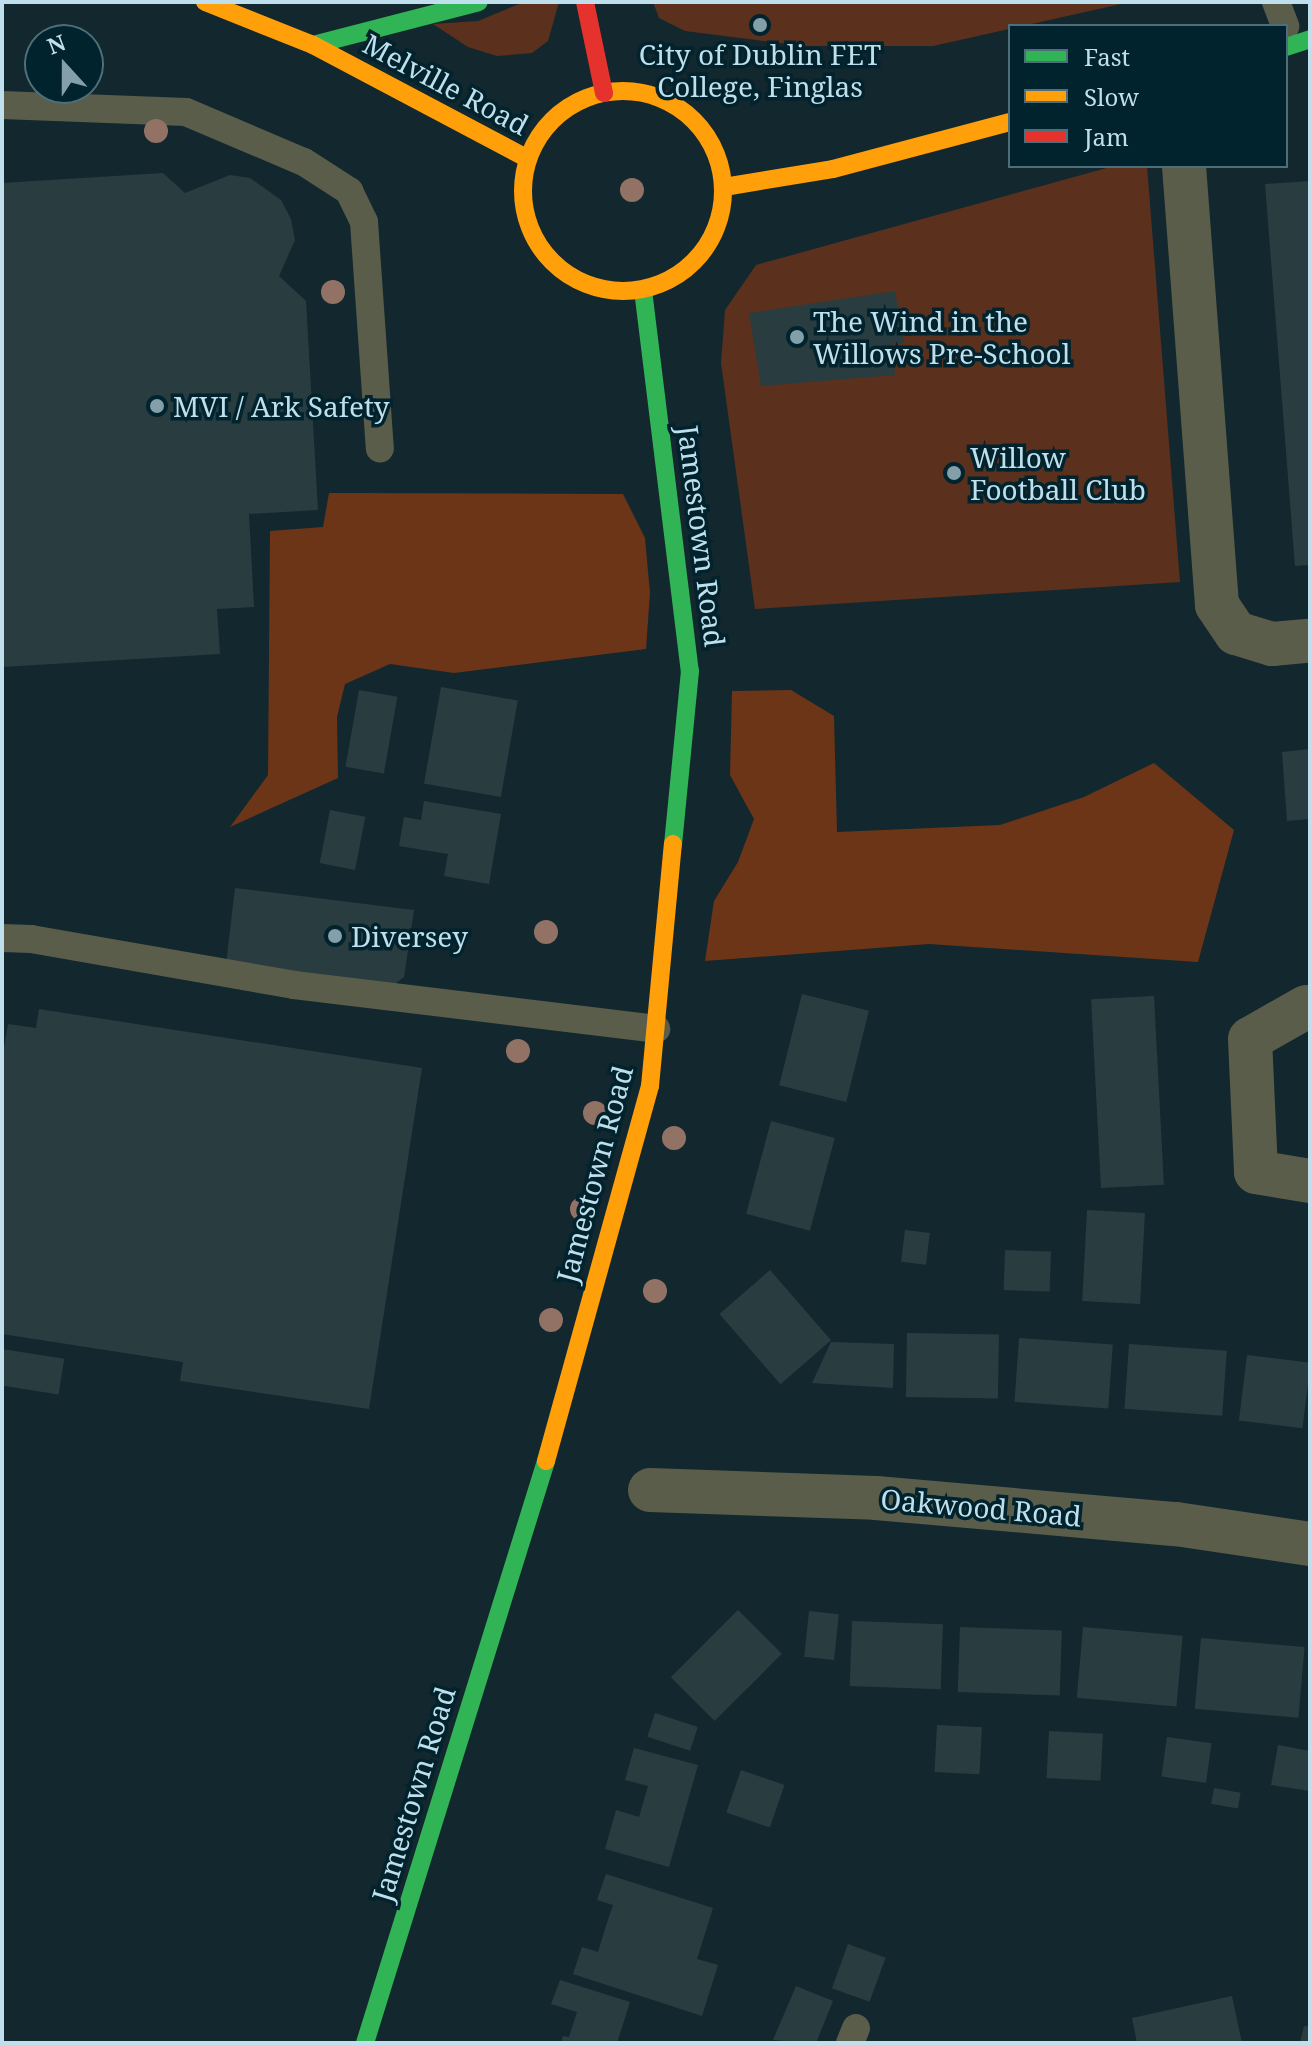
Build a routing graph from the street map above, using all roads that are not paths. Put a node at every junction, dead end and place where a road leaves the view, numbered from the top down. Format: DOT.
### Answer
graph roads {
  1 [pos="205,2"];
  2 [pos="479,2"];
  3 [pos="585,2"];
  4 [pos="1276,2"];
  5 [pos="1286,24"];
  6 [pos="313,45"];
  7 [pos="604,93"];
  8 [pos="2,105"];
  9 [pos="1008,123"];
  10 [pos="528,159"];
  11 [pos="1184,168"];
  12 [pos="724,187"];
  13 [pos="643,290"];
  14 [pos="380,448"];
  15 [pos="1310,641"];
  16 [pos="2,938"];
  17 [pos="1306,1007"];
  18 [pos="656,1029"];
  19 [pos="1310,1181"];
  20 [pos="650,1490"];
  21 [pos="1310,1544"];
  22 [pos="365,2043"];
  1 -- 6 [label="street, Melville Road"];
  2 -- 6 [label="street"];
  3 -- 7 [label="street"];
  4 -- 5 [label="lane"];
  6 -- 10 [label="street, Melville Road"];
  7 -- 10 [label="street"];
  7 -- 12 [label="street"];
  8 -- 14 [label="lane"];
  9 -- 12 [label="street"];
  10 -- 13 [label="street"];
  11 -- 15 [label="street"];
  12 -- 13 [label="street"];
  13 -- 18 [label="street, Jamestown Road"];
  16 -- 18 [label="lane"];
  17 -- 19 [label="street"];
  18 -- 22 [label="street, Jamestown Road"];
  20 -- 21 [label="street, Oakwood Road"];
}
